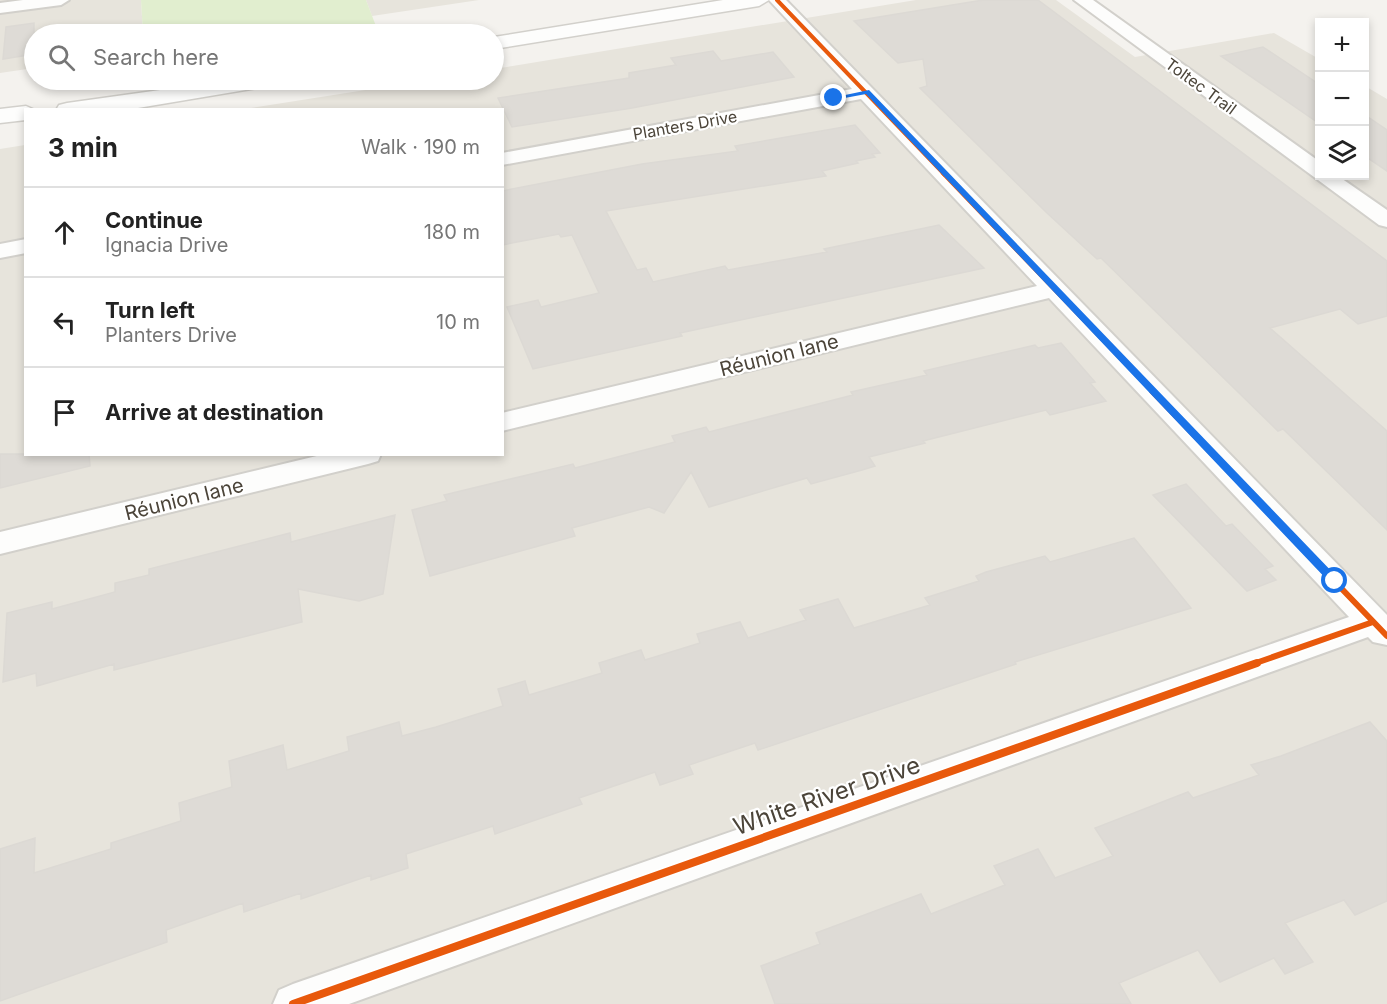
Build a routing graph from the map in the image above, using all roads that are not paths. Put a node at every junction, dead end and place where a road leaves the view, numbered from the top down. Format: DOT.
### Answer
graph roads {
  1 [pos="61,0"];
  2 [pos="759,0"];
  3 [pos="777,0"];
  4 [pos="1082,0"];
  5 [pos="0,9"];
  6 [pos="504,41"];
  7 [pos="207,90"];
  8 [pos="867,92"];
  9 [pos="87,108"];
  10 [pos="24,113"];
  11 [pos="0,116"];
  12 [pos="504,159"];
  13 [pos="1315,168"];
  14 [pos="1331,180"];
  15 [pos="1387,220"];
  16 [pos="24,246"];
  17 [pos="0,251"];
  18 [pos="1056,289"];
  19 [pos="504,422"];
  20 [pos="360,456"];
  21 [pos="0,543"];
  22 [pos="1380,629"];
  23 [pos="293,1004"];
  1 -- 5 [label="street"];
  2 -- 6 [label="street"];
  3 -- 8 [label="street"];
  4 -- 13 [label="street, Toltec Trail"];
  7 -- 9 [label="street"];
  8 -- 12 [label="street, Planters Drive"];
  8 -- 18 [label="street"];
  10 -- 11 [label="street"];
  14 -- 15 [label="street"];
  16 -- 17 [label="street"];
  18 -- 19 [label="street, Réunion lane"];
  18 -- 22 [label="street"];
  20 -- 21 [label="street, Réunion lane"];
  22 -- 23 [label="street, White River Drive"];
}
